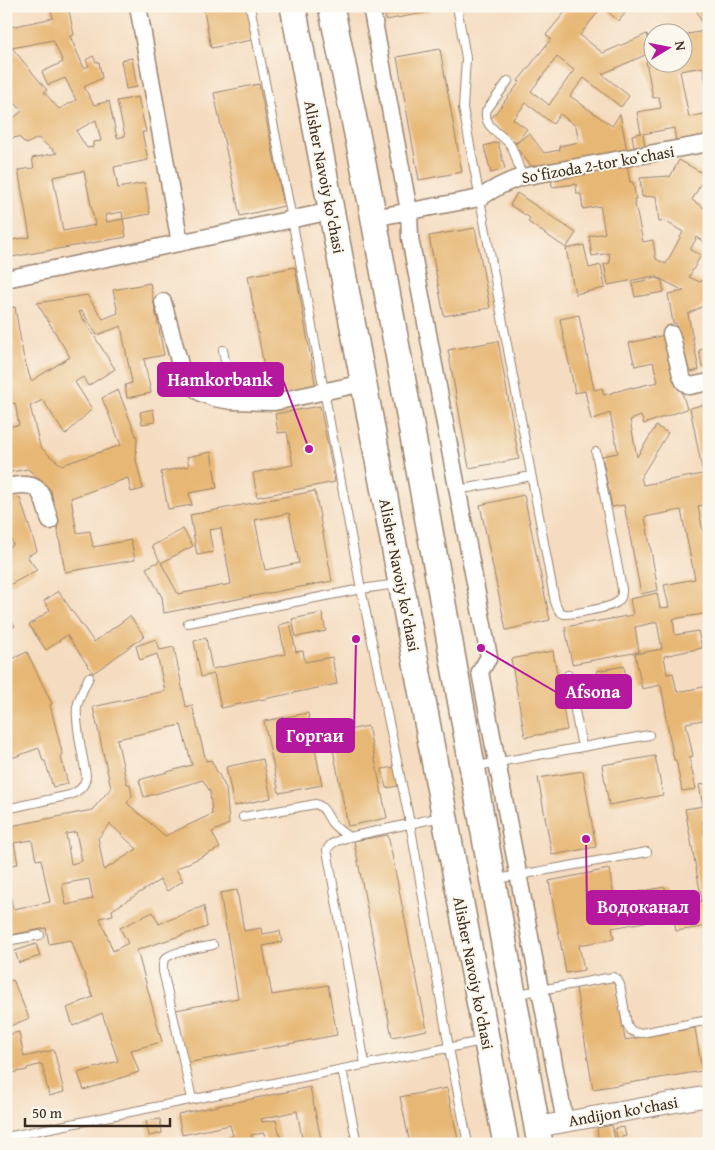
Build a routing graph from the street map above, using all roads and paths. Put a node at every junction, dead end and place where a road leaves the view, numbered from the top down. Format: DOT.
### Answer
graph roads {
  1 [pos="138,6"];
  2 [pos="250,6"];
  3 [pos="293,6"];
  4 [pos="331,6"];
  5 [pos="371,6"];
  6 [pos="457,6"];
  7 [pos="508,81"];
  8 [pos="709,143"];
  9 [pos="522,176"];
  10 [pos="480,198"];
  11 [pos="332,211"];
  12 [pos="409,211"];
  13 [pos="373,218"];
  14 [pos="292,219"];
  15 [pos="180,242"];
  16 [pos="6,279"];
  17 [pos="163,302"];
  18 [pos="671,334"];
  19 [pos="223,350"];
  20 [pos="709,382"];
  21 [pos="364,383"];
  22 [pos="324,391"];
  23 [pos="232,401"];
  24 [pos="596,452"];
  25 [pos="531,476"];
  26 [pos="6,487"];
  27 [pos="458,490"];
  28 [pos="50,521"];
  29 [pos="401,583"];
  30 [pos="361,589"];
  31 [pos="188,624"];
  32 [pos="568,675"];
  33 [pos="88,677"];
  34 [pos="649,735"];
  35 [pos="582,747"];
  36 [pos="497,763"];
  37 [pos="472,767"];
  38 [pos="6,809"];
  39 [pos="445,816"];
  40 [pos="243,817"];
  41 [pos="410,823"];
  42 [pos="349,837"];
  43 [pos="647,852"];
  44 [pos="518,876"];
  45 [pos="492,880"];
  46 [pos="40,936"];
  47 [pos="6,941"];
  48 [pos="213,945"];
  49 [pos="540,990"];
  50 [pos="513,995"];
  51 [pos="709,1020"];
  52 [pos="487,1040"];
  53 [pos="449,1048"];
  54 [pos="365,1064"];
  55 [pos="342,1068"];
  56 [pos="709,1096"];
  57 [pos="192,1099"];
  58 [pos="565,1122"];
  59 [pos="538,1135"];
  60 [pos="6,1137"];
  61 [pos="357,1144"];
  62 [pos="468,1144"];
  63 [pos="506,1144"];
  1 -- 15 [label="street"];
  2 -- 14 [label="lane"];
  3 -- 11 [label="main road, Alisher Navoiy ko'chasi"];
  4 -- 13 [label="main road, Alisher Navoiy ko'chasi"];
  5 -- 12 [label="street"];
  6 -- 10 [label="lane"];
  7 -- 9 [label="lane"];
  8 -- 9 [label="street, Soʻfizoda 2-tor koʻchasi"];
  9 -- 10 [label="street, Soʻfizoda 2-tor koʻchasi"];
  10 -- 12 [label="street, Soʻfizoda 2-tor koʻchasi"];
  10 -- 25 [label="lane"];
  11 -- 14 [label="street"];
  11 -- 21 [label="main road, Alisher Navoiy ko'chasi"];
  12 -- 13 [label="street, Soʻfizoda 2-tor koʻchasi"];
  12 -- 27 [label="street"];
  13 -- 37 [label="main road, Alisher Navoiy ko'chasi"];
  14 -- 15 [label="street"];
  14 -- 22 [label="lane"];
  15 -- 16 [label="street"];
  17 -- 23 [label="street"];
  18 -- 20 [label="street"];
  19 -- 23 [label="lane"];
  21 -- 22 [label="street"];
  21 -- 29 [label="main road, Alisher Navoiy ko'chasi"];
  22 -- 23 [label="street"];
  22 -- 30 [label="lane"];
  24 -- 25 [label="lane"];
  25 -- 27 [label="lane"];
  26 -- 28 [label="street"];
  27 -- 36 [label="street"];
  29 -- 30 [label="lane"];
  29 -- 39 [label="main road, Alisher Navoiy ko'chasi"];
  30 -- 31 [label="lane"];
  30 -- 41 [label="lane"];
  32 -- 35 [label="lane"];
  33 -- 38 [label="lane"];
  34 -- 35 [label="lane"];
  35 -- 36 [label="lane"];
  36 -- 37 [label="lane"];
  36 -- 44 [label="street"];
  37 -- 45 [label="main road, Alisher Navoiy ko'chasi"];
  39 -- 41 [label="lane"];
  39 -- 52 [label="main road, Alisher Navoiy ko'chasi"];
  40 -- 42 [label="lane"];
  41 -- 42 [label="lane"];
  41 -- 53 [label="lane"];
  42 -- 54 [label="lane"];
  43 -- 44 [label="lane"];
  44 -- 45 [label="lane"];
  44 -- 49 [label="street"];
  45 -- 50 [label="main road, Alisher Navoiy ko'chasi"];
  46 -- 47 [label="lane"];
  48 -- 57 [label="lane"];
  49 -- 50 [label="lane"];
  49 -- 51 [label="lane"];
  49 -- 58 [label="street"];
  50 -- 59 [label="main road, Alisher Navoiy ko'chasi"];
  52 -- 53 [label="lane"];
  52 -- 63 [label="main road, Alisher Navoiy ko'chasi"];
  53 -- 54 [label="lane"];
  53 -- 62 [label="lane"];
  54 -- 55 [label="lane"];
  55 -- 57 [label="lane"];
  55 -- 61 [label="lane"];
  56 -- 58 [label="street, Andijon ko'chasi"];
  57 -- 60 [label="lane"];
  58 -- 59 [label="street, Andijon ko'chasi"];
}
